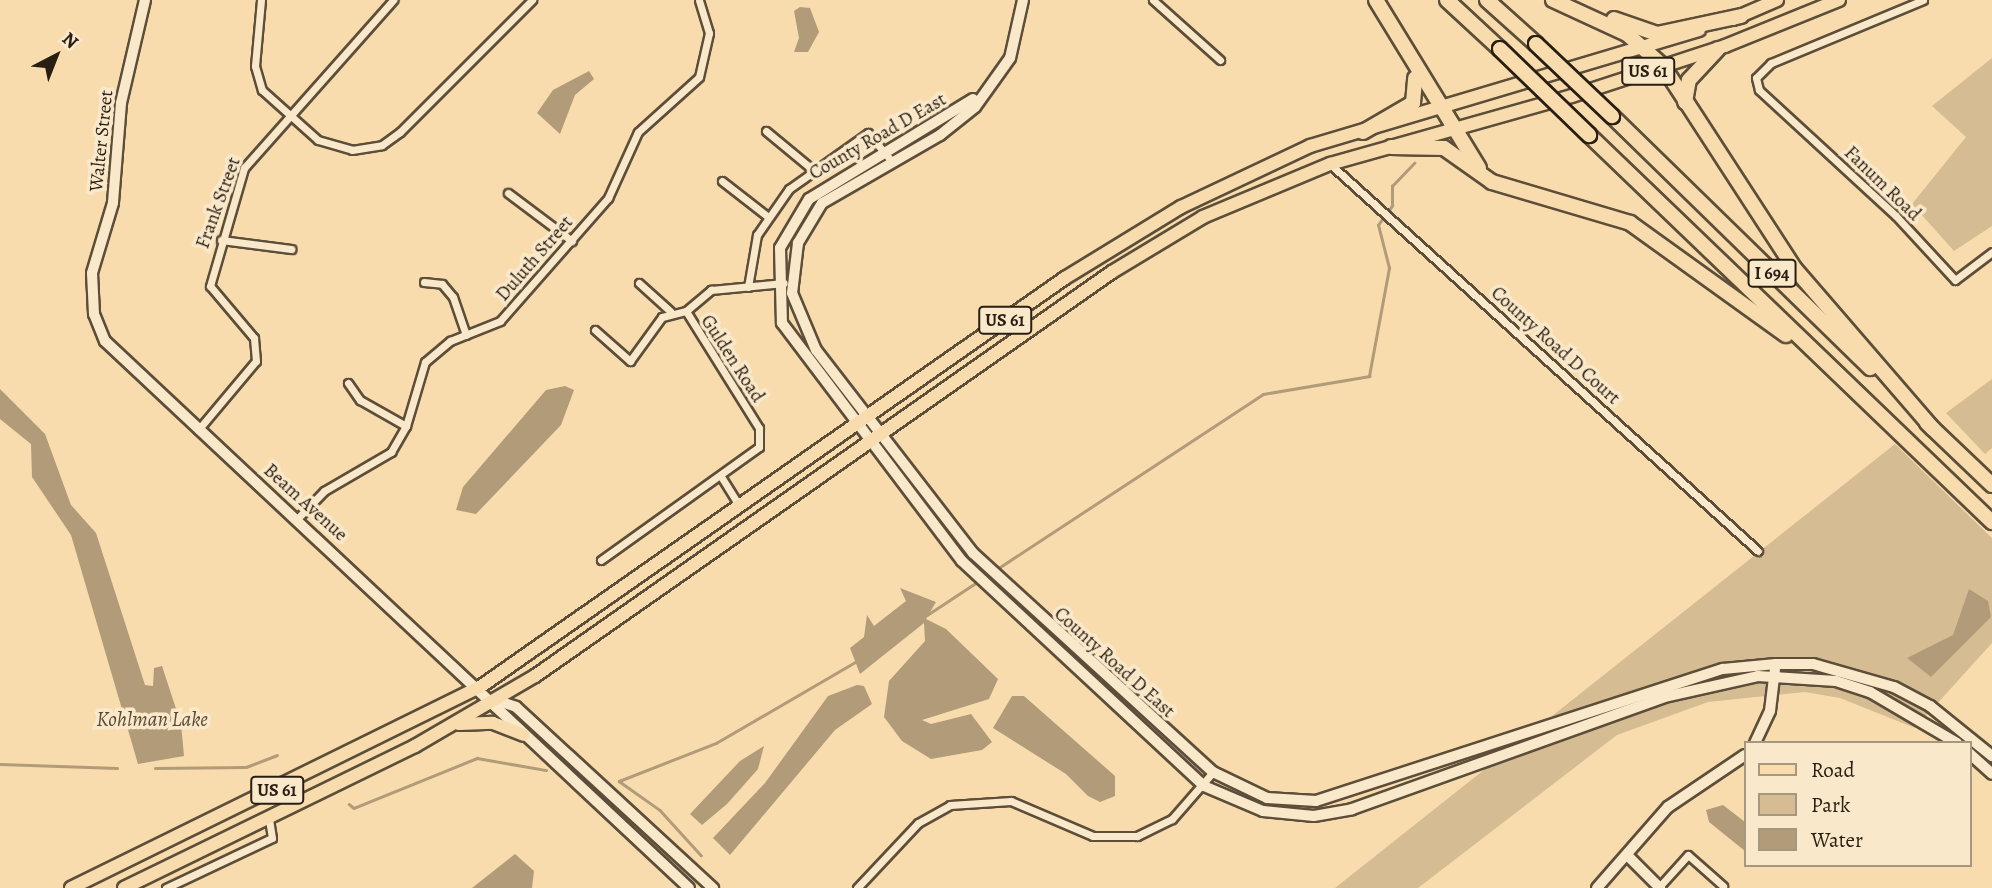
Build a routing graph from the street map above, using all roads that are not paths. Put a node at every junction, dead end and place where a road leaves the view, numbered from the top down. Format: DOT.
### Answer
graph roads {
  1 [pos="145,0"];
  2 [pos="261,0"];
  3 [pos="393,0"];
  4 [pos="532,0"];
  5 [pos="699,0"];
  6 [pos="1023,0"];
  7 [pos="1153,0"];
  8 [pos="1376,0"];
  9 [pos="1447,0"];
  10 [pos="1487,0"];
  11 [pos="1553,0"];
  12 [pos="1564,0"];
  13 [pos="1777,0"];
  14 [pos="1839,0"];
  15 [pos="1923,0"];
  16 [pos="1741,16"];
  17 [pos="1400,41"];
  18 [pos="1718,49"];
  19 [pos="1644,50"];
  20 [pos="1220,60"];
  21 [pos="1663,66"];
  22 [pos="1685,102"];
  23 [pos="1440,111"];
  24 [pos="288,114"];
  25 [pos="1452,130"];
  26 [pos="766,131"];
  27 [pos="1363,132"];
  28 [pos="1391,147"];
  29 [pos="888,156"];
  30 [pos="1330,164"];
  31 [pos="812,169"];
  32 [pos="722,181"];
  33 [pos="1492,182"];
  34 [pos="508,193"];
  35 [pos="767,216"];
  36 [pos="221,240"];
  37 [pos="572,241"];
  38 [pos="291,249"];
  39 [pos="1992,251"];
  40 [pos="424,282"];
  41 [pos="792,282"];
  42 [pos="639,283"];
  43 [pos="777,284"];
  44 [pos="748,287"];
  45 [pos="670,311"];
  46 [pos="686,311"];
  47 [pos="98,326"];
  48 [pos="595,330"];
  49 [pos="467,335"];
  50 [pos="1845,381"];
  51 [pos="348,383"];
  52 [pos="868,417"];
  53 [pos="855,425"];
  54 [pos="406,426"];
  55 [pos="1933,429"];
  56 [pos="198,431"];
  57 [pos="881,435"];
  58 [pos="869,443"];
  59 [pos="722,478"];
  60 [pos="1992,485"];
  61 [pos="740,507"];
  62 [pos="297,519"];
  63 [pos="1992,522"];
  64 [pos="1758,551"];
  65 [pos="601,561"];
  66 [pos="1776,664"];
  67 [pos="1774,676"];
  68 [pos="480,687"];
  69 [pos="495,700"];
  70 [pos="455,725"];
  71 [pos="524,735"];
  72 [pos="1756,741"];
  73 [pos="1954,741"];
  74 [pos="1744,756"];
  75 [pos="1971,756"];
  76 [pos="1992,756"];
  77 [pos="1213,772"];
  78 [pos="1992,774"];
  79 [pos="1204,786"];
  80 [pos="269,818"];
  81 [pos="1627,855"];
  82 [pos="1723,886"];
  83 [pos="71,888"];
  84 [pos="124,888"];
  85 [pos="166,888"];
  86 [pos="689,888"];
  87 [pos="713,888"];
  88 [pos="857,888"];
  89 [pos="1597,888"];
  90 [pos="1660,888"];
  1 -- 47 [label="street, Walter Street"];
  2 -- 24 [label="street"];
  3 -- 24 [label="street, Frank Street"];
  4 -- 24 [label="street"];
  5 -- 37 [label="street, Duluth Street"];
  6 -- 29 [label="street, County Road D East"];
  7 -- 20 [label="street"];
  8 -- 17 [label="highway"];
  9 -- 50 [label="highway, I 694, bridge"];
  10 -- 55 [label="highway, I 694, bridge"];
  11 -- 19 [label="highway"];
  12 -- 16 [label="highway"];
  13 -- 16 [label="main road, US 61"];
  14 -- 18 [label="main road, US 61"];
  15 -- 39 [label="street, Fanum Road"];
  16 -- 19 [label="main road, US 61"];
  17 -- 23 [label="highway"];
  17 -- 27 [label="highway"];
  18 -- 21 [label="main road, US 61"];
  18 -- 22 [label="highway"];
  19 -- 21 [label="highway"];
  19 -- 23 [label="main road, US 61"];
  21 -- 22 [label="highway"];
  21 -- 25 [label="main road, US 61"];
  22 -- 55 [label="highway"];
  23 -- 25 [label="highway"];
  23 -- 27 [label="main road, US 61"];
  24 -- 36 [label="street, Frank Street"];
  25 -- 28 [label="main road, US 61"];
  25 -- 33 [label="highway"];
  26 -- 31 [label="street"];
  27 -- 52 [label="main road, US 61"];
  28 -- 30 [label="main road, US 61"];
  28 -- 33 [label="highway"];
  29 -- 31 [label="street"];
  29 -- 41 [label="street, County Road D East"];
  29 -- 43 [label="street, County Road D East"];
  30 -- 57 [label="main road, US 61"];
  30 -- 64 [label="street, County Road D Court"];
  31 -- 35 [label="street"];
  32 -- 35 [label="street"];
  33 -- 50 [label="highway"];
  34 -- 37 [label="street"];
  35 -- 44 [label="street"];
  36 -- 38 [label="street"];
  36 -- 56 [label="street, Frank Street"];
  37 -- 49 [label="street, Duluth Street"];
  40 -- 49 [label="street"];
  41 -- 43 [label="street, Gulden Road"];
  41 -- 52 [label="street, County Road D East"];
  42 -- 45 [label="street"];
  43 -- 44 [label="street, Gulden Road"];
  43 -- 53 [label="street, County Road D East"];
  44 -- 46 [label="street, Gulden Road"];
  45 -- 46 [label="street"];
  45 -- 48 [label="street"];
  46 -- 59 [label="street, Gulden Road"];
  47 -- 56 [label="street, Beam Avenue"];
  49 -- 54 [label="street, Duluth Street"];
  50 -- 63 [label="highway, I 694"];
  51 -- 54 [label="street"];
  52 -- 53 [label="main road, US 61"];
  52 -- 57 [label="street, County Road D East"];
  53 -- 58 [label="street, County Road D East"];
  53 -- 61 [label="main road, US 61"];
  54 -- 62 [label="street, Duluth Street"];
  55 -- 60 [label="highway, I 694"];
  56 -- 62 [label="street, Beam Avenue"];
  57 -- 58 [label="main road, US 61"];
  57 -- 77 [label="street, County Road D East"];
  58 -- 69 [label="main road, US 61"];
  58 -- 79 [label="street, County Road D East"];
  59 -- 61 [label="street"];
  59 -- 65 [label="street, Gulden Road"];
  61 -- 68 [label="main road, US 61"];
  62 -- 68 [label="street, Beam Avenue"];
  66 -- 67 [label="street"];
  66 -- 76 [label="street, County Road D East"];
  66 -- 77 [label="street, County Road D East"];
  67 -- 72 [label="street"];
  67 -- 73 [label="street, County Road D East"];
  67 -- 79 [label="street, County Road D East"];
  68 -- 69 [label="street, Beam Avenue"];
  68 -- 83 [label="main road, US 61"];
  69 -- 70 [label="main road, US 61"];
  69 -- 71 [label="street, Beam Avenue"];
  69 -- 87 [label="street, Beam Avenue"];
  70 -- 71 [label="main road"];
  70 -- 80 [label="main road, US 61"];
  71 -- 86 [label="street, Beam Avenue"];
  74 -- 81 [label="street"];
  75 -- 78 [label="street"];
  77 -- 79 [label="street"];
  79 -- 88 [label="street"];
  80 -- 84 [label="main road, US 61"];
  80 -- 85 [label="street"];
  81 -- 89 [label="street"];
  81 -- 90 [label="street"];
  82 -- 90 [label="street"];
}
